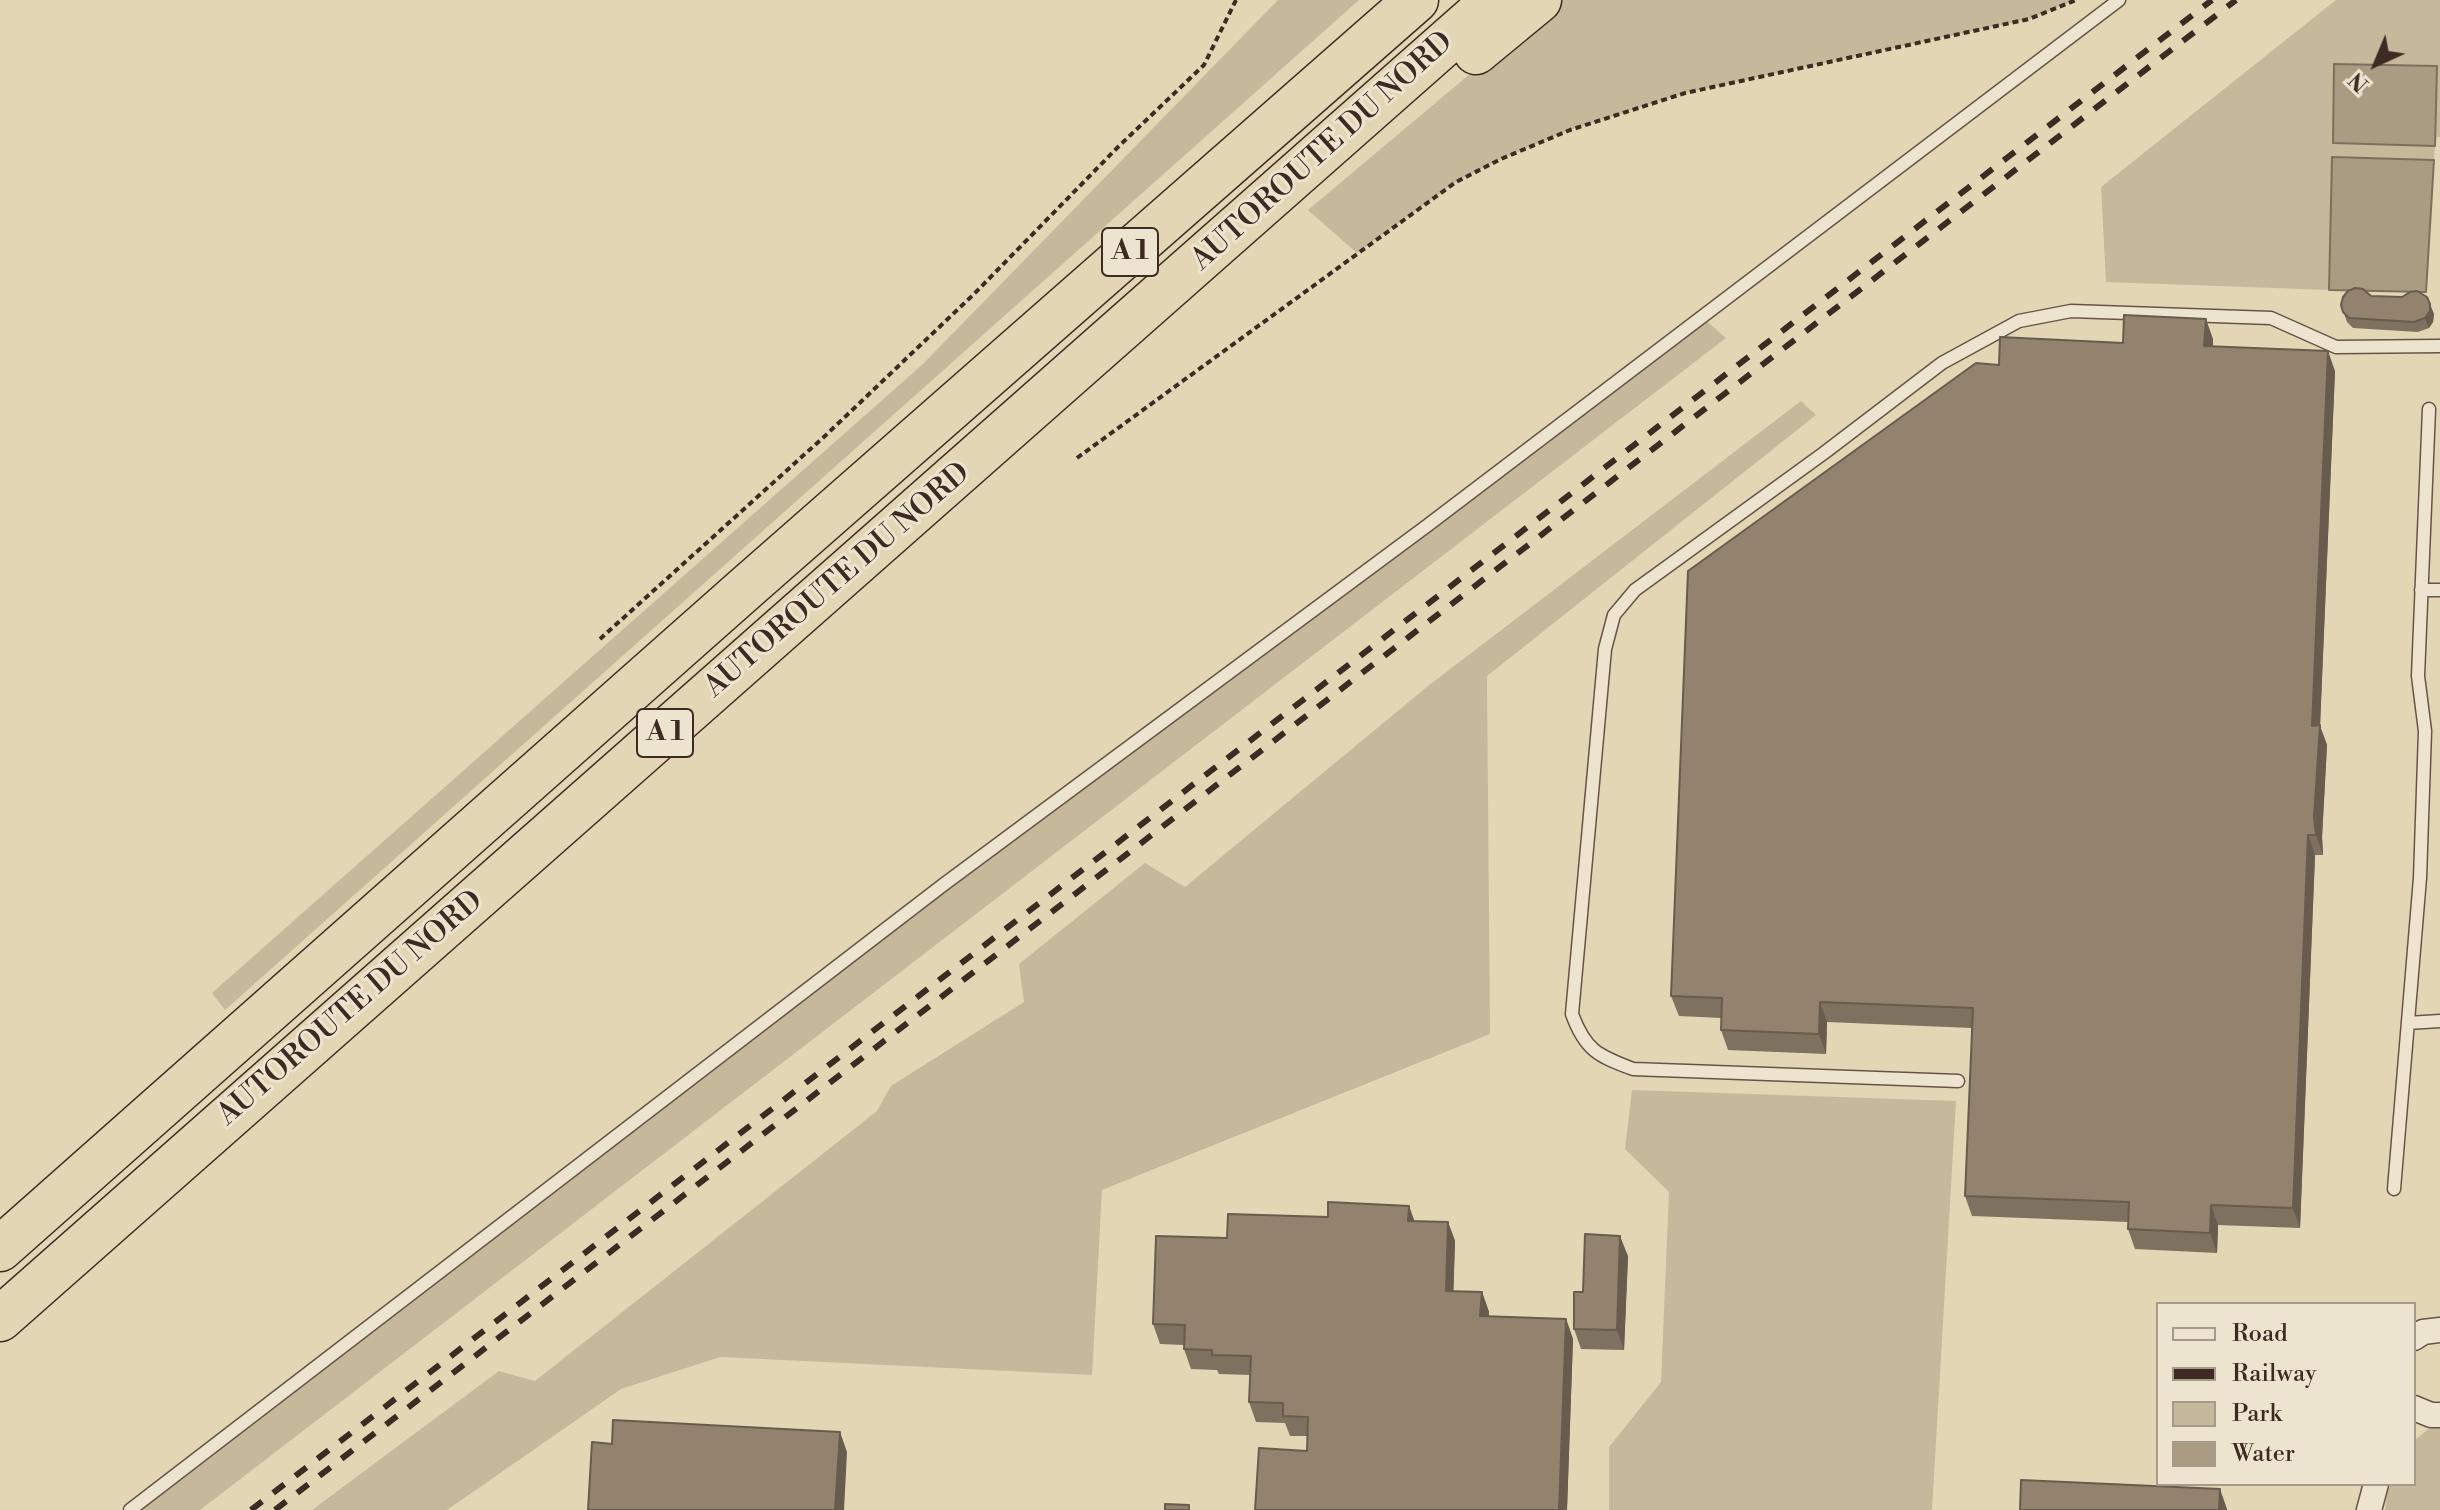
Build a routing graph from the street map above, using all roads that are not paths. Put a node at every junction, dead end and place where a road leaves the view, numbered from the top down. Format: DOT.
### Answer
graph roads {
  1 [pos="1380,0"];
  2 [pos="1416,0"];
  3 [pos="1494,0"];
  4 [pos="1539,0"];
  5 [pos="2119,0"];
  6 [pos="1335,71"];
  7 [pos="1330,147"];
  8 [pos="2440,346"];
  9 [pos="2429,409"];
  10 [pos="2421,590"];
  11 [pos="2440,590"];
  12 [pos="2440,1021"];
  13 [pos="2408,1023"];
  14 [pos="1958,1081"];
  15 [pos="2394,1189"];
  16 [pos="0,1249"];
  17 [pos="0,1319"];
  18 [pos="2440,1330"];
  19 [pos="2416,1337"];
  20 [pos="2375,1486"];
  21 [pos="130,1510"];
  22 [pos="2369,1510"];
  1 -- 6 [label="highway"];
  2 -- 6 [label="highway, AUTOROUTE DU NORD / A 1"];
  3 -- 7 [label="highway, AUTOROUTE DU NORD / A 1"];
  4 -- 7 [label="highway"];
  5 -- 21 [label="lane"];
  6 -- 16 [label="highway, AUTOROUTE DU NORD / A 1"];
  7 -- 17 [label="highway, AUTOROUTE DU NORD / A 1"];
  8 -- 14 [label="lane"];
  9 -- 10 [label="lane"];
  10 -- 11 [label="lane"];
  10 -- 13 [label="lane"];
  12 -- 13 [label="lane"];
  13 -- 15 [label="lane"];
  18 -- 19 [label="street"];
  20 -- 22 [label="street"];
}
